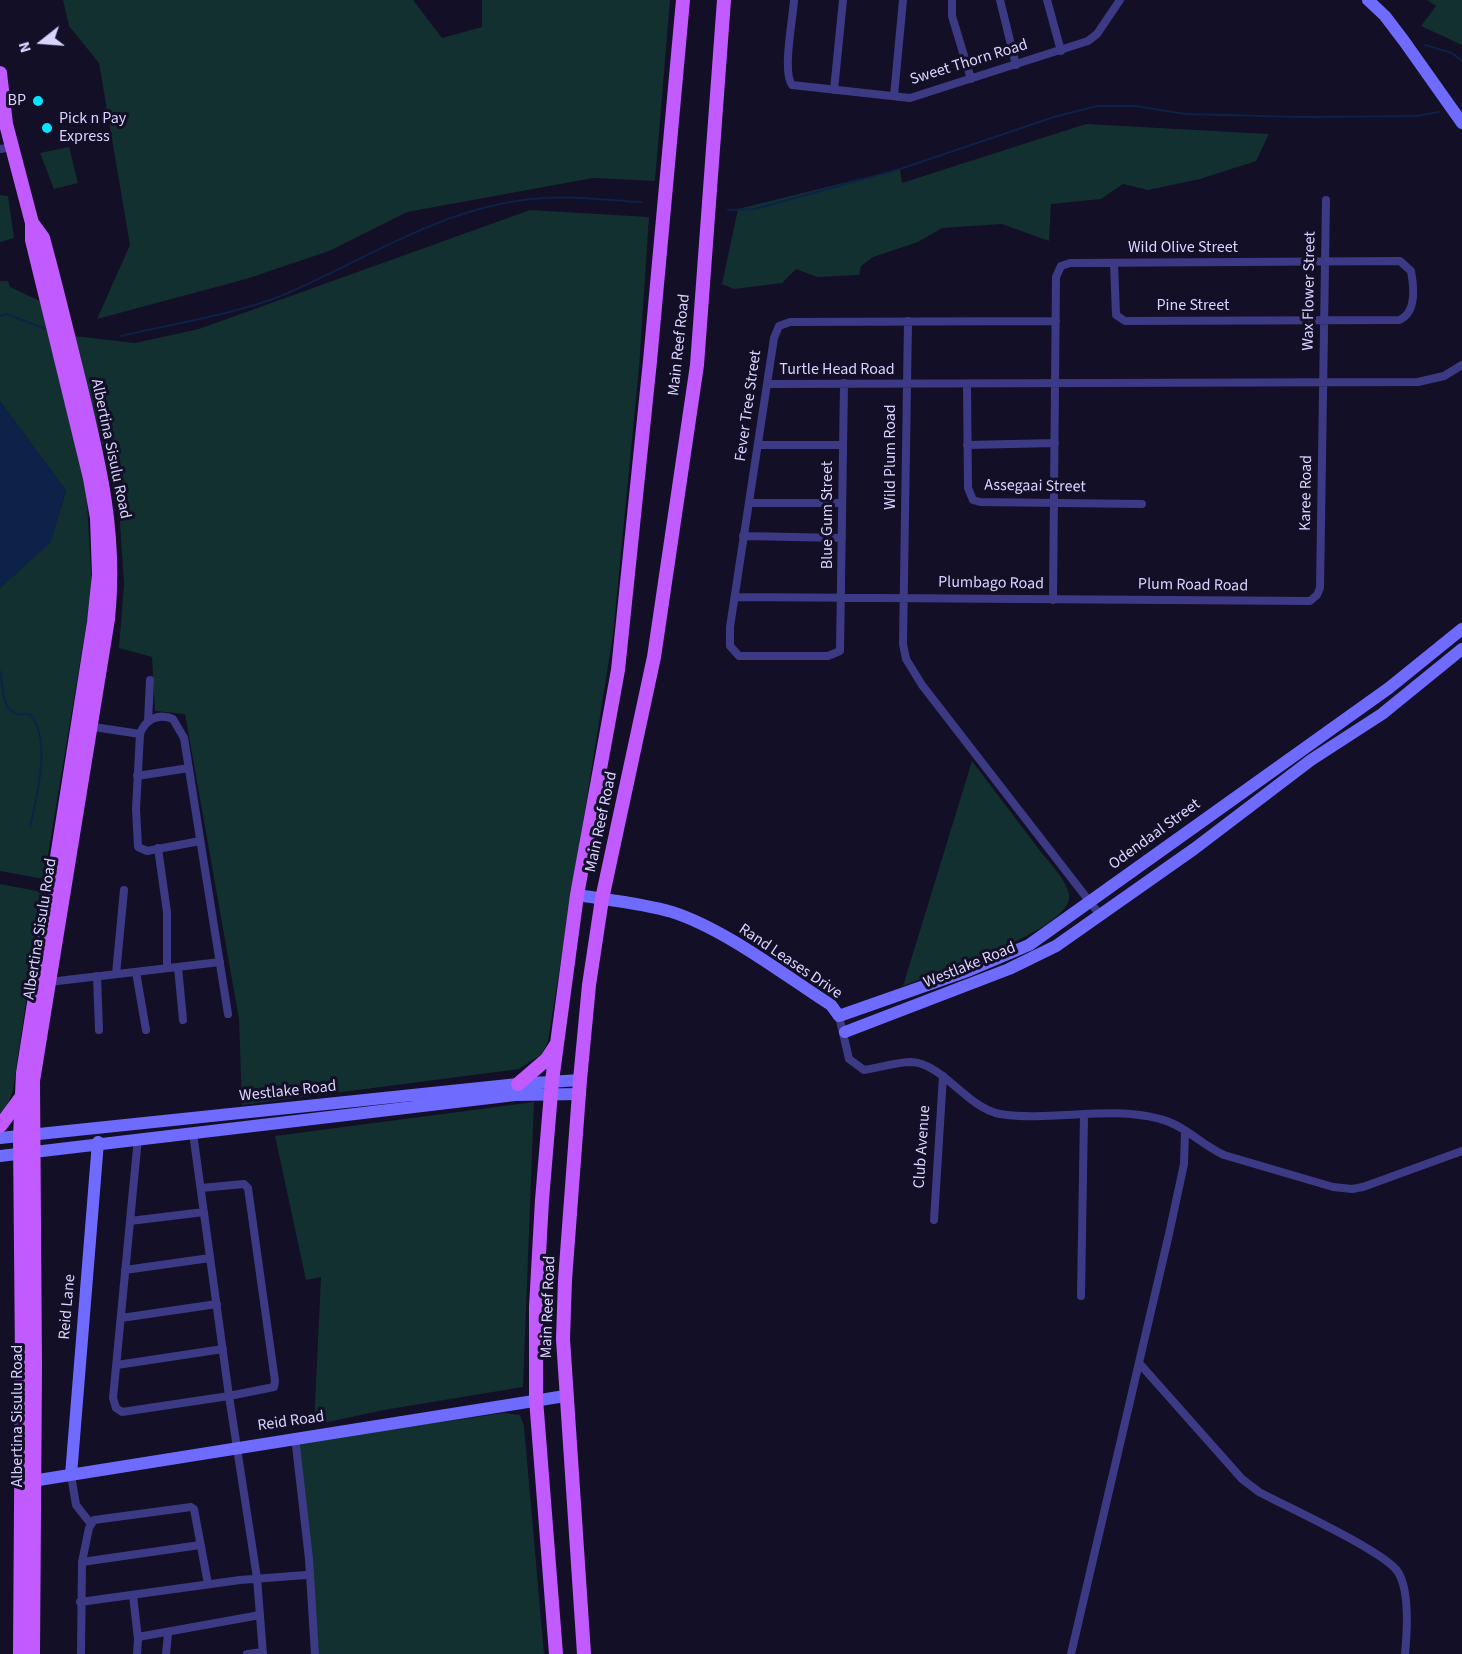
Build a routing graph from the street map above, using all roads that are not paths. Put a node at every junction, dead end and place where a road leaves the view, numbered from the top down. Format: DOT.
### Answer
graph roads {
  1 [pos="683,0"];
  2 [pos="724,0"];
  3 [pos="794,0"];
  4 [pos="843,0"];
  5 [pos="903,0"];
  6 [pos="952,0"];
  7 [pos="1000,0"];
  8 [pos="1047,0"];
  9 [pos="1120,0"];
  10 [pos="1360,0"];
  11 [pos="1368,0"];
  12 [pos="1061,51"];
  13 [pos="1016,65"];
  14 [pos="1424,71"];
  15 [pos="0,73"];
  16 [pos="971,79"];
  17 [pos="834,90"];
  18 [pos="894,96"];
  19 [pos="1462,123"];
  20 [pos="3,125"];
  21 [pos="6,148"];
  22 [pos="1326,200"];
  23 [pos="1326,262"];
  24 [pos="1114,263"];
  25 [pos="1325,320"];
  26 [pos="908,321"];
  27 [pos="1056,321"];
  28 [pos="1462,365"];
  29 [pos="1324,381"];
  30 [pos="844,383"];
  31 [pos="1055,383"];
  32 [pos="767,384"];
  33 [pos="967,384"];
  34 [pos="906,385"];
  35 [pos="1054,443"];
  36 [pos="758,445"];
  37 [pos="843,445"];
  38 [pos="967,445"];
  39 [pos="749,503"];
  40 [pos="842,503"];
  41 [pos="1055,504"];
  42 [pos="1142,504"];
  43 [pos="743,536"];
  44 [pos="842,538"];
  45 [pos="735,597"];
  46 [pos="843,598"];
  47 [pos="904,598"];
  48 [pos="1053,600"];
  49 [pos="1077,600"];
  50 [pos="1310,601"];
  51 [pos="1462,629"];
  52 [pos="842,647"];
  53 [pos="1462,649"];
  54 [pos="150,680"];
  55 [pos="147,721"];
  56 [pos="83,725"];
  57 [pos="140,734"];
  58 [pos="189,768"];
  59 [pos="137,776"];
  60 [pos="200,840"];
  61 [pos="158,849"];
  62 [pos="124,890"];
  63 [pos="577,895"];
  64 [pos="602,899"];
  65 [pos="1091,904"];
  66 [pos="1100,915"];
  67 [pos="220,962"];
  68 [pos="178,967"];
  69 [pos="167,968"];
  70 [pos="136,972"];
  71 [pos="116,974"];
  72 [pos="97,976"];
  73 [pos="49,982"];
  74 [pos="228,1014"];
  75 [pos="839,1016"];
  76 [pos="183,1020"];
  77 [pos="99,1030"];
  78 [pos="146,1030"];
  79 [pos="845,1032"];
  80 [pos="557,1044"];
  81 [pos="943,1076"];
  82 [pos="518,1083"];
  83 [pos="580,1087"];
  84 [pos="552,1088"];
  85 [pos="21,1096"];
  86 [pos="1084,1115"];
  87 [pos="0,1126"];
  88 [pos="1185,1131"];
  89 [pos="193,1133"];
  90 [pos="26,1136"];
  91 [pos="0,1138"];
  92 [pos="138,1138"];
  93 [pos="98,1142"];
  94 [pos="1462,1151"];
  95 [pos="27,1152"];
  96 [pos="0,1156"];
  97 [pos="201,1188"];
  98 [pos="204,1212"];
  99 [pos="934,1220"];
  100 [pos="130,1221"];
  101 [pos="210,1258"];
  102 [pos="125,1270"];
  103 [pos="1081,1296"];
  104 [pos="217,1304"];
  105 [pos="121,1318"];
  106 [pos="223,1349"];
  107 [pos="1139,1363"];
  108 [pos="117,1365"];
  109 [pos="229,1396"];
  110 [pos="565,1396"];
  111 [pos="537,1399"];
  112 [pos="295,1437"];
  113 [pos="238,1446"];
  114 [pos="70,1475"];
  115 [pos="28,1481"];
  116 [pos="92,1524"];
  117 [pos="200,1545"];
  118 [pos="82,1562"];
  119 [pos="306,1575"];
  120 [pos="257,1578"];
  121 [pos="208,1584"];
  122 [pos="133,1595"];
  123 [pos="80,1602"];
  124 [pos="260,1616"];
  125 [pos="168,1634"];
  126 [pos="138,1637"];
  127 [pos="263,1653"];
  128 [pos="20,1654"];
  129 [pos="33,1654"];
  130 [pos="81,1654"];
  131 [pos="137,1654"];
  132 [pos="166,1654"];
  133 [pos="247,1654"];
  134 [pos="315,1654"];
  135 [pos="556,1654"];
  136 [pos="584,1654"];
  137 [pos="1071,1654"];
  138 [pos="1405,1654"];
  1 -- 63 [label="main road, Main Reef Road"];
  2 -- 64 [label="main road, Main Reef Road"];
  3 -- 17 [label="street, Sweet Thorn Road"];
  4 -- 17 [label="street"];
  5 -- 18 [label="street"];
  6 -- 16 [label="street"];
  7 -- 13 [label="street"];
  8 -- 12 [label="street"];
  9 -- 12 [label="street, Sweet Thorn Road"];
  10 -- 14 [label="street"];
  11 -- 14 [label="street"];
  12 -- 13 [label="street, Sweet Thorn Road"];
  13 -- 16 [label="street, Sweet Thorn Road"];
  14 -- 19 [label="street"];
  15 -- 20 [label="main road, Albertina Sisulu Road"];
  16 -- 18 [label="street, Sweet Thorn Road"];
  17 -- 18 [label="street, Sweet Thorn Road"];
  20 -- 21 [label="main road, Albertina Sisulu Road"];
  21 -- 56 [label="main road, Albertina Sisulu Road"];
  22 -- 23 [label="street, Wax Flower Street"];
  23 -- 24 [label="street, Wild Olive Street"];
  23 -- 25 [label="street, Wax Flower Street"];
  23 -- 25 [label="street, Wild Olive Street"];
  24 -- 25 [label="street, Pine Street"];
  24 -- 27 [label="street, Wild Olive Street"];
  25 -- 29 [label="street, Wax Flower Street"];
  26 -- 27 [label="street, Fever Tree Street"];
  26 -- 32 [label="street, Fever Tree Street"];
  26 -- 34 [label="street"];
  27 -- 31 [label="street, Wild Olive Street"];
  28 -- 29 [label="street, Wild Plum Road"];
  29 -- 31 [label="street, Wild Plum Road"];
  29 -- 50 [label="street, Karee Road"];
  30 -- 32 [label="street, Turtle Head Road"];
  30 -- 34 [label="street, Turtle Head Road"];
  30 -- 37 [label="street, Blue Gum Street"];
  31 -- 33 [label="street, Wild Plum Road"];
  31 -- 35 [label="street, Wild Olive Street"];
  32 -- 36 [label="street, Fever Tree Street"];
  33 -- 34 [label="street, Wild Plum Road"];
  33 -- 38 [label="street, Assegaai Street"];
  34 -- 47 [label="street, Wild Plum Road"];
  35 -- 38 [label="street"];
  35 -- 41 [label="street, Wild Olive Street"];
  36 -- 37 [label="street"];
  36 -- 39 [label="street, Fever Tree Street"];
  37 -- 40 [label="street, Blue Gum Street"];
  38 -- 41 [label="street, Assegaai Street"];
  39 -- 40 [label="street"];
  39 -- 43 [label="street, Fever Tree Street"];
  40 -- 44 [label="street, Blue Gum Street"];
  41 -- 42 [label="street, Assegaai Street"];
  41 -- 48 [label="street, Wild Olive Street"];
  43 -- 44 [label="street"];
  43 -- 45 [label="street, Fever Tree Street"];
  44 -- 46 [label="street, Blue Gum Street"];
  45 -- 46 [label="street, Plumbago Road"];
  45 -- 52 [label="street, Fever Tree Street"];
  46 -- 47 [label="street, Plumbago Road"];
  46 -- 52 [label="street, Blue Gum Street"];
  47 -- 48 [label="street, Plumbago Road"];
  47 -- 65 [label="street, Wild Plum Road"];
  48 -- 49 [label="street, Plumbago Road"];
  49 -- 50 [label="street, Plum Road Road"];
  51 -- 65 [label="street, Odendaal Street"];
  53 -- 66 [label="street, Odendaal Street"];
  54 -- 55 [label="street"];
  55 -- 57 [label="street"];
  55 -- 58 [label="street"];
  56 -- 57 [label="street"];
  56 -- 73 [label="main road, Albertina Sisulu Road"];
  56 -- 85 [label="main road, Albertina Sisulu Road"];
  57 -- 59 [label="street"];
  58 -- 59 [label="street"];
  58 -- 60 [label="street"];
  59 -- 61 [label="street"];
  60 -- 61 [label="street"];
  60 -- 67 [label="street"];
  61 -- 69 [label="street"];
  62 -- 71 [label="street"];
  63 -- 64 [label="street, Rand Leases Drive"];
  63 -- 80 [label="main road, Main Reef Road"];
  64 -- 75 [label="street, Rand Leases Drive"];
  64 -- 83 [label="main road, Main Reef Road"];
  65 -- 66 [label="street, Wild Plum Road"];
  65 -- 75 [label="street, Odendaal Street"];
  66 -- 79 [label="street, Westlake Road"];
  67 -- 68 [label="street"];
  67 -- 74 [label="street"];
  68 -- 69 [label="street"];
  68 -- 76 [label="street"];
  69 -- 70 [label="street"];
  70 -- 71 [label="street"];
  70 -- 78 [label="street"];
  71 -- 72 [label="street"];
  72 -- 73 [label="street"];
  72 -- 77 [label="street"];
  73 -- 90 [label="main road, Albertina Sisulu Road"];
  75 -- 79 [label="street, Rand Leases Drive"];
  79 -- 81 [label="street, Rand Leases Drive"];
  80 -- 82 [label="main road"];
  80 -- 84 [label="main road, Main Reef Road"];
  81 -- 86 [label="street, Rand Leases Drive"];
  81 -- 99 [label="street, Club Avenue"];
  82 -- 84 [label="street, Westlake Road"];
  82 -- 90 [label="street, Westlake Road"];
  83 -- 84 [label="street, Westlake Road"];
  83 -- 110 [label="main road, Main Reef Road"];
  84 -- 89 [label="street, Westlake Road"];
  84 -- 111 [label="main road, Main Reef Road"];
  85 -- 87 [label="main road"];
  85 -- 90 [label="main road, Albertina Sisulu Road"];
  86 -- 88 [label="street, Rand Leases Drive"];
  86 -- 103 [label="street"];
  88 -- 94 [label="street, Rand Leases Drive"];
  88 -- 107 [label="street"];
  89 -- 92 [label="street, Westlake Road"];
  89 -- 97 [label="street"];
  90 -- 91 [label="street, Westlake Road"];
  90 -- 95 [label="main road, Albertina Sisulu Road"];
  92 -- 93 [label="street, Westlake Road"];
  92 -- 100 [label="street"];
  93 -- 95 [label="street, Westlake Road"];
  93 -- 114 [label="street, Reid Lane"];
  95 -- 96 [label="street, Westlake Road"];
  95 -- 115 [label="main road, Albertina Sisulu Road"];
  97 -- 98 [label="street"];
  97 -- 109 [label="street"];
  98 -- 100 [label="street"];
  98 -- 101 [label="street"];
  100 -- 102 [label="street"];
  101 -- 102 [label="street"];
  101 -- 104 [label="street"];
  102 -- 105 [label="street"];
  104 -- 105 [label="street"];
  104 -- 106 [label="street"];
  105 -- 108 [label="street"];
  106 -- 108 [label="street"];
  106 -- 109 [label="street"];
  107 -- 137 [label="street"];
  107 -- 138 [label="street"];
  108 -- 109 [label="street"];
  109 -- 113 [label="street"];
  110 -- 111 [label="street, Reid Road"];
  110 -- 136 [label="main road, Main Reef Road"];
  111 -- 112 [label="street, Reid Road"];
  111 -- 135 [label="main road, Main Reef Road"];
  112 -- 113 [label="street, Reid Road"];
  112 -- 134 [label="street"];
  113 -- 114 [label="street, Reid Road"];
  113 -- 120 [label="street"];
  114 -- 115 [label="street, Reid Road"];
  114 -- 116 [label="street"];
  115 -- 128 [label="main road, Albertina Sisulu Road"];
  115 -- 129 [label="main road, Albertina Sisulu Road"];
  116 -- 117 [label="street"];
  116 -- 118 [label="street"];
  117 -- 118 [label="street"];
  117 -- 121 [label="street"];
  118 -- 123 [label="street"];
  119 -- 120 [label="street"];
  120 -- 121 [label="street"];
  120 -- 124 [label="street"];
  121 -- 122 [label="street"];
  122 -- 123 [label="street"];
  122 -- 126 [label="street"];
  123 -- 130 [label="street"];
  124 -- 125 [label="street"];
  124 -- 127 [label="street"];
  125 -- 126 [label="street"];
  125 -- 132 [label="street"];
  126 -- 131 [label="street"];
  127 -- 133 [label="street"];
}
